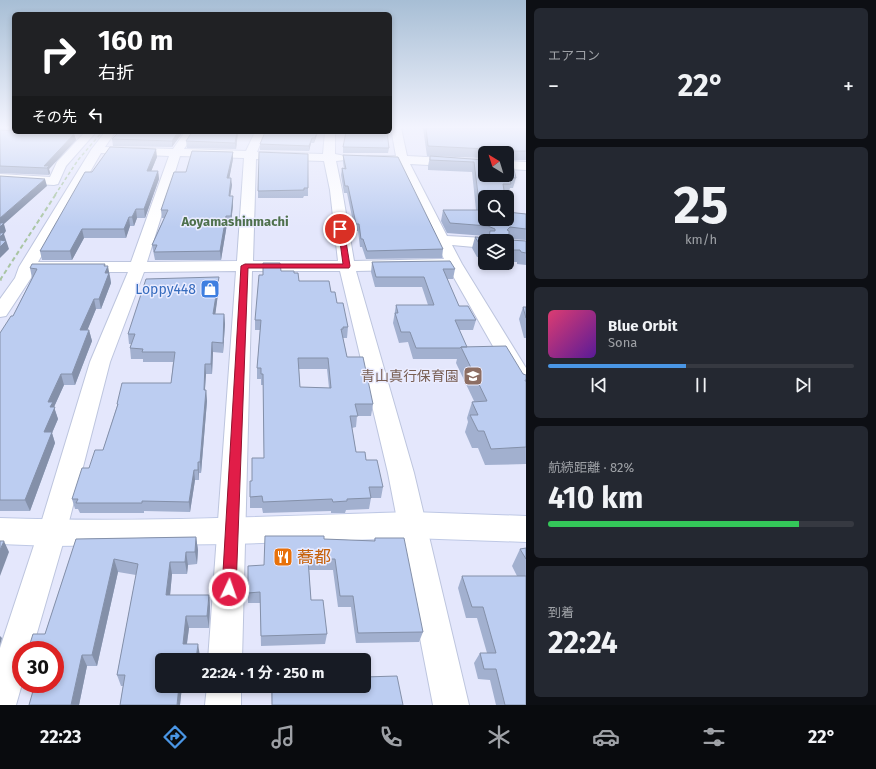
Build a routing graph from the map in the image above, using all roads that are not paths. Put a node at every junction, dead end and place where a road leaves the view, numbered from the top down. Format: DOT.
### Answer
graph roads {
  1 [pos="65,161"];
  2 [pos="90,161"];
  3 [pos="172,161"];
  4 [pos="250,161"];
  5 [pos="330,161"];
  6 [pos="403,161"];
  7 [pos="434,161"];
  8 [pos="478,164"];
  9 [pos="514,165"];
  10 [pos="526,166"];
  11 [pos="0,178"];
  12 [pos="443,240"];
  13 [pos="478,242"];
  14 [pos="454,264"];
  15 [pos="138,266"];
  16 [pos="245,266"];
  17 [pos="347,266"];
  18 [pos="27,267"];
  19 [pos="0,312"];
  20 [pos="526,385"];
  21 [pos="412,525"];
  22 [pos="526,529"];
  23 [pos="0,531"];
  24 [pos="232,531"];
  25 [pos="52,533"];
  26 [pos="225,653"];
  27 [pos="224,693"];
  28 [pos="0,701"];
  29 [pos="223,705"];
  30 [pos="451,705"];
  1 -- 11 [label="street"];
  2 -- 18 [label="street"];
  3 -- 15 [label="street"];
  4 -- 16 [label="street"];
  5 -- 17 [label="street"];
  6 -- 12 [label="street"];
  7 -- 8 [label="street"];
  9 -- 10 [label="street"];
  12 -- 13 [label="street"];
  12 -- 14 [label="street"];
  14 -- 17 [label="street"];
  14 -- 20 [label="street"];
  15 -- 16 [label="street"];
  15 -- 18 [label="street"];
  15 -- 25 [label="street"];
  16 -- 17 [label="street"];
  16 -- 24 [label="street"];
  17 -- 21 [label="street"];
  18 -- 19 [label="street"];
  21 -- 22 [label="street"];
  21 -- 24 [label="street"];
  21 -- 30 [label="street"];
  23 -- 25 [label="street"];
  24 -- 25 [label="street"];
  24 -- 26 [label="street"];
  25 -- 28 [label="street"];
  27 -- 29 [label="street"];
}
